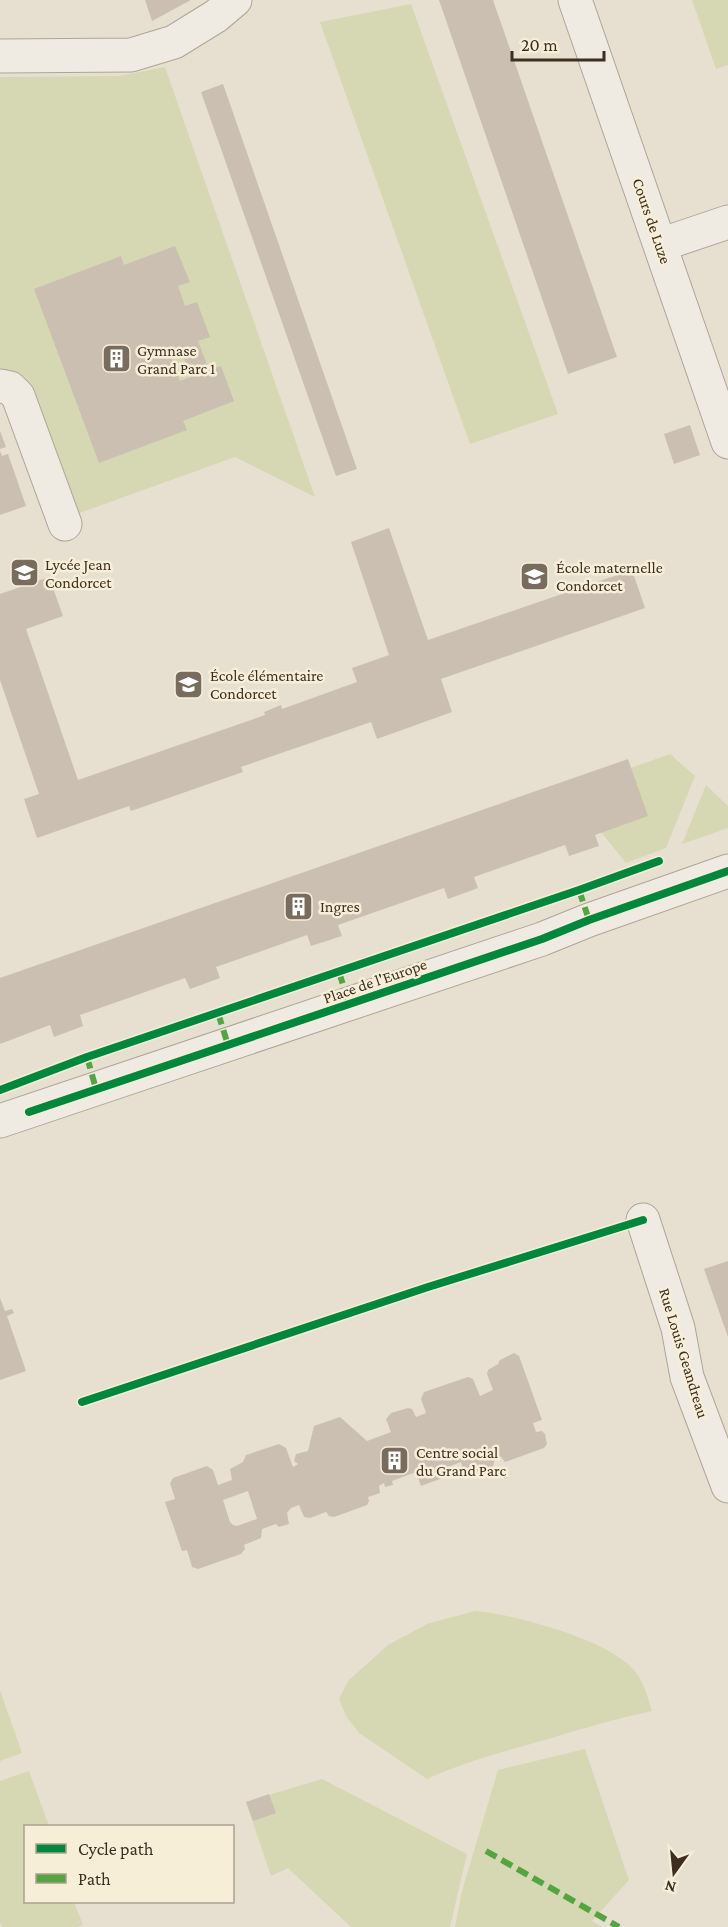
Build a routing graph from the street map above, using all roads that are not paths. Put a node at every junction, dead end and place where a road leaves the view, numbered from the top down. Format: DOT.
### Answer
graph roads {
  1 [pos="235,0"];
  2 [pos="575,0"];
  3 [pos="0,56"];
  4 [pos="728,222"];
  5 [pos="660,245"];
  6 [pos="0,386"];
  7 [pos="728,442"];
  8 [pos="65,524"];
  9 [pos="728,871"];
  10 [pos="14,1116"];
  11 [pos="643,1220"];
  12 [pos="728,1486"];
  1 -- 3 [label="street"];
  2 -- 5 [label="street, Cours de Luze"];
  4 -- 5 [label="street"];
  5 -- 7 [label="street, Cours de Luze"];
  6 -- 8 [label="street"];
  9 -- 10 [label="street, Place de l'Europe"];
  11 -- 12 [label="street, Rue Louis Geandreau"];
}
